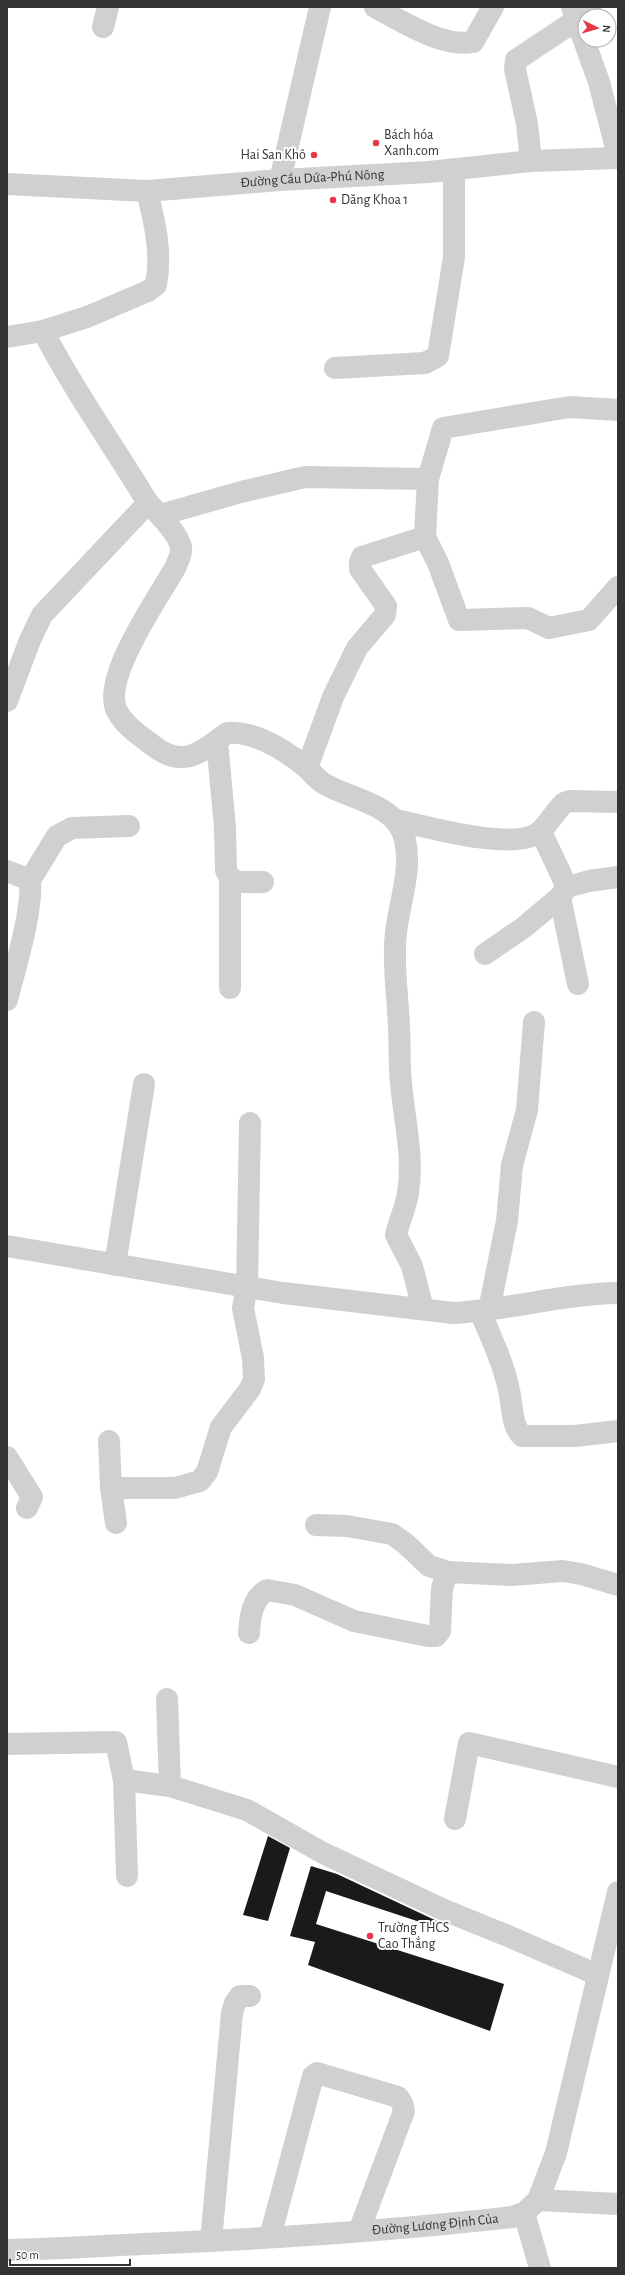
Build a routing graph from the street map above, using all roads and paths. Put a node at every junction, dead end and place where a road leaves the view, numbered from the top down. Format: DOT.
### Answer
graph roads {
  1 [pos="320,7"];
  2 [pos="375,7"];
  3 [pos="493,7"];
  4 [pos="577,13"];
  5 [pos="590,48"];
  6 [pos="617,148"];
  7 [pos="531,161"];
  8 [pos="454,170"];
  9 [pos="280,180"];
  10 [pos="7,184"];
  11 [pos="148,191"];
  12 [pos="43,331"];
  13 [pos="7,337"];
  14 [pos="335,368"];
  15 [pos="618,410"];
  16 [pos="428,479"];
  17 [pos="154,509"];
  18 [pos="425,537"];
  19 [pos="618,587"];
  20 [pos="7,701"];
  21 [pos="217,741"];
  22 [pos="307,768"];
  23 [pos="618,802"];
  24 [pos="398,825"];
  25 [pos="129,826"];
  26 [pos="540,832"];
  27 [pos="7,871"];
  28 [pos="618,876"];
  29 [pos="230,878"];
  30 [pos="30,880"];
  31 [pos="263,882"];
  32 [pos="563,892"];
  33 [pos="485,954"];
  34 [pos="578,984"];
  35 [pos="230,988"];
  36 [pos="7,1000"];
  37 [pos="534,1022"];
  38 [pos="144,1084"];
  39 [pos="250,1123"];
  40 [pos="7,1246"];
  41 [pos="116,1265"];
  42 [pos="247,1287"];
  43 [pos="618,1293"];
  44 [pos="423,1309"];
  45 [pos="484,1310"];
  46 [pos="618,1431"];
  47 [pos="109,1441"];
  48 [pos="7,1457"];
  49 [pos="111,1488"];
  50 [pos="27,1508"];
  51 [pos="116,1523"];
  52 [pos="316,1525"];
  53 [pos="448,1572"];
  54 [pos="618,1585"];
  55 [pos="249,1633"];
  56 [pos="167,1699"];
  57 [pos="7,1744"];
  58 [pos="618,1777"];
  59 [pos="124,1780"];
  60 [pos="170,1786"];
  61 [pos="455,1819"];
  62 [pos="127,1876"];
  63 [pos="618,1892"];
  64 [pos="598,1975"];
  65 [pos="250,1996"];
  66 [pos="618,2204"];
  67 [pos="531,2207"];
  68 [pos="359,2231"];
  69 [pos="270,2237"];
  70 [pos="211,2241"];
  71 [pos="7,2250"];
  72 [pos="540,2268"];
  1 -- 9 [label="street"];
  2 -- 3 [label="street"];
  4 -- 7 [label="street"];
  5 -- 6 [label="street"];
  6 -- 7 [label="street, Đường Cầu Dứa-Phú Nông"];
  7 -- 8 [label="street, Đường Cầu Dứa-Phú Nông"];
  8 -- 9 [label="street, Đường Cầu Dứa-Phú Nông"];
  8 -- 14 [label="street"];
  9 -- 11 [label="street, Đường Cầu Dứa-Phú Nông"];
  10 -- 11 [label="street, Đường Cầu Dứa-Phú Nông"];
  11 -- 12 [label="street"];
  12 -- 13 [label="street"];
  12 -- 17 [label="street"];
  15 -- 16 [label="street"];
  16 -- 17 [label="street"];
  16 -- 18 [label="street"];
  17 -- 20 [label="street"];
  17 -- 21 [label="street"];
  18 -- 19 [label="street"];
  18 -- 22 [label="street"];
  21 -- 22 [label="street"];
  21 -- 29 [label="street"];
  22 -- 24 [label="street"];
  23 -- 26 [label="street"];
  24 -- 26 [label="street"];
  24 -- 44 [label="street"];
  25 -- 30 [label="street"];
  26 -- 32 [label="street"];
  27 -- 30 [label="street"];
  28 -- 32 [label="street"];
  29 -- 31 [label="street"];
  29 -- 35 [label="street"];
  30 -- 36 [label="street"];
  32 -- 33 [label="street"];
  32 -- 34 [label="street"];
  37 -- 45 [label="street"];
  38 -- 41 [label="street"];
  39 -- 42 [label="street"];
  40 -- 41 [label="street"];
  41 -- 42 [label="street"];
  42 -- 44 [label="street"];
  42 -- 49 [label="street"];
  43 -- 45 [label="street"];
  44 -- 45 [label="street"];
  45 -- 46 [label="street"];
  47 -- 49 [label="street"];
  48 -- 50 [label="street"];
  49 -- 51 [label="street"];
  52 -- 53 [label="street"];
  53 -- 54 [label="street"];
  53 -- 55 [label="street"];
  56 -- 60 [label="street"];
  57 -- 59 [label="street"];
  58 -- 61 [label="street"];
  59 -- 60 [label="street"];
  59 -- 62 [label="street"];
  60 -- 64 [label="street"];
  63 -- 64 [label="street"];
  64 -- 67 [label="street"];
  65 -- 70 [label="street"];
  66 -- 67 [label="street, Đường Lương Định Của"];
  67 -- 68 [label="street, Đường Lương Định Của"];
  67 -- 72 [label="street"];
  68 -- 69 [label="street, Đường Lương Định Của"];
  68 -- 69 [label="street"];
  69 -- 70 [label="street, Đường Lương Định Của"];
  70 -- 71 [label="street, Đường Lương Định Của"];
}
